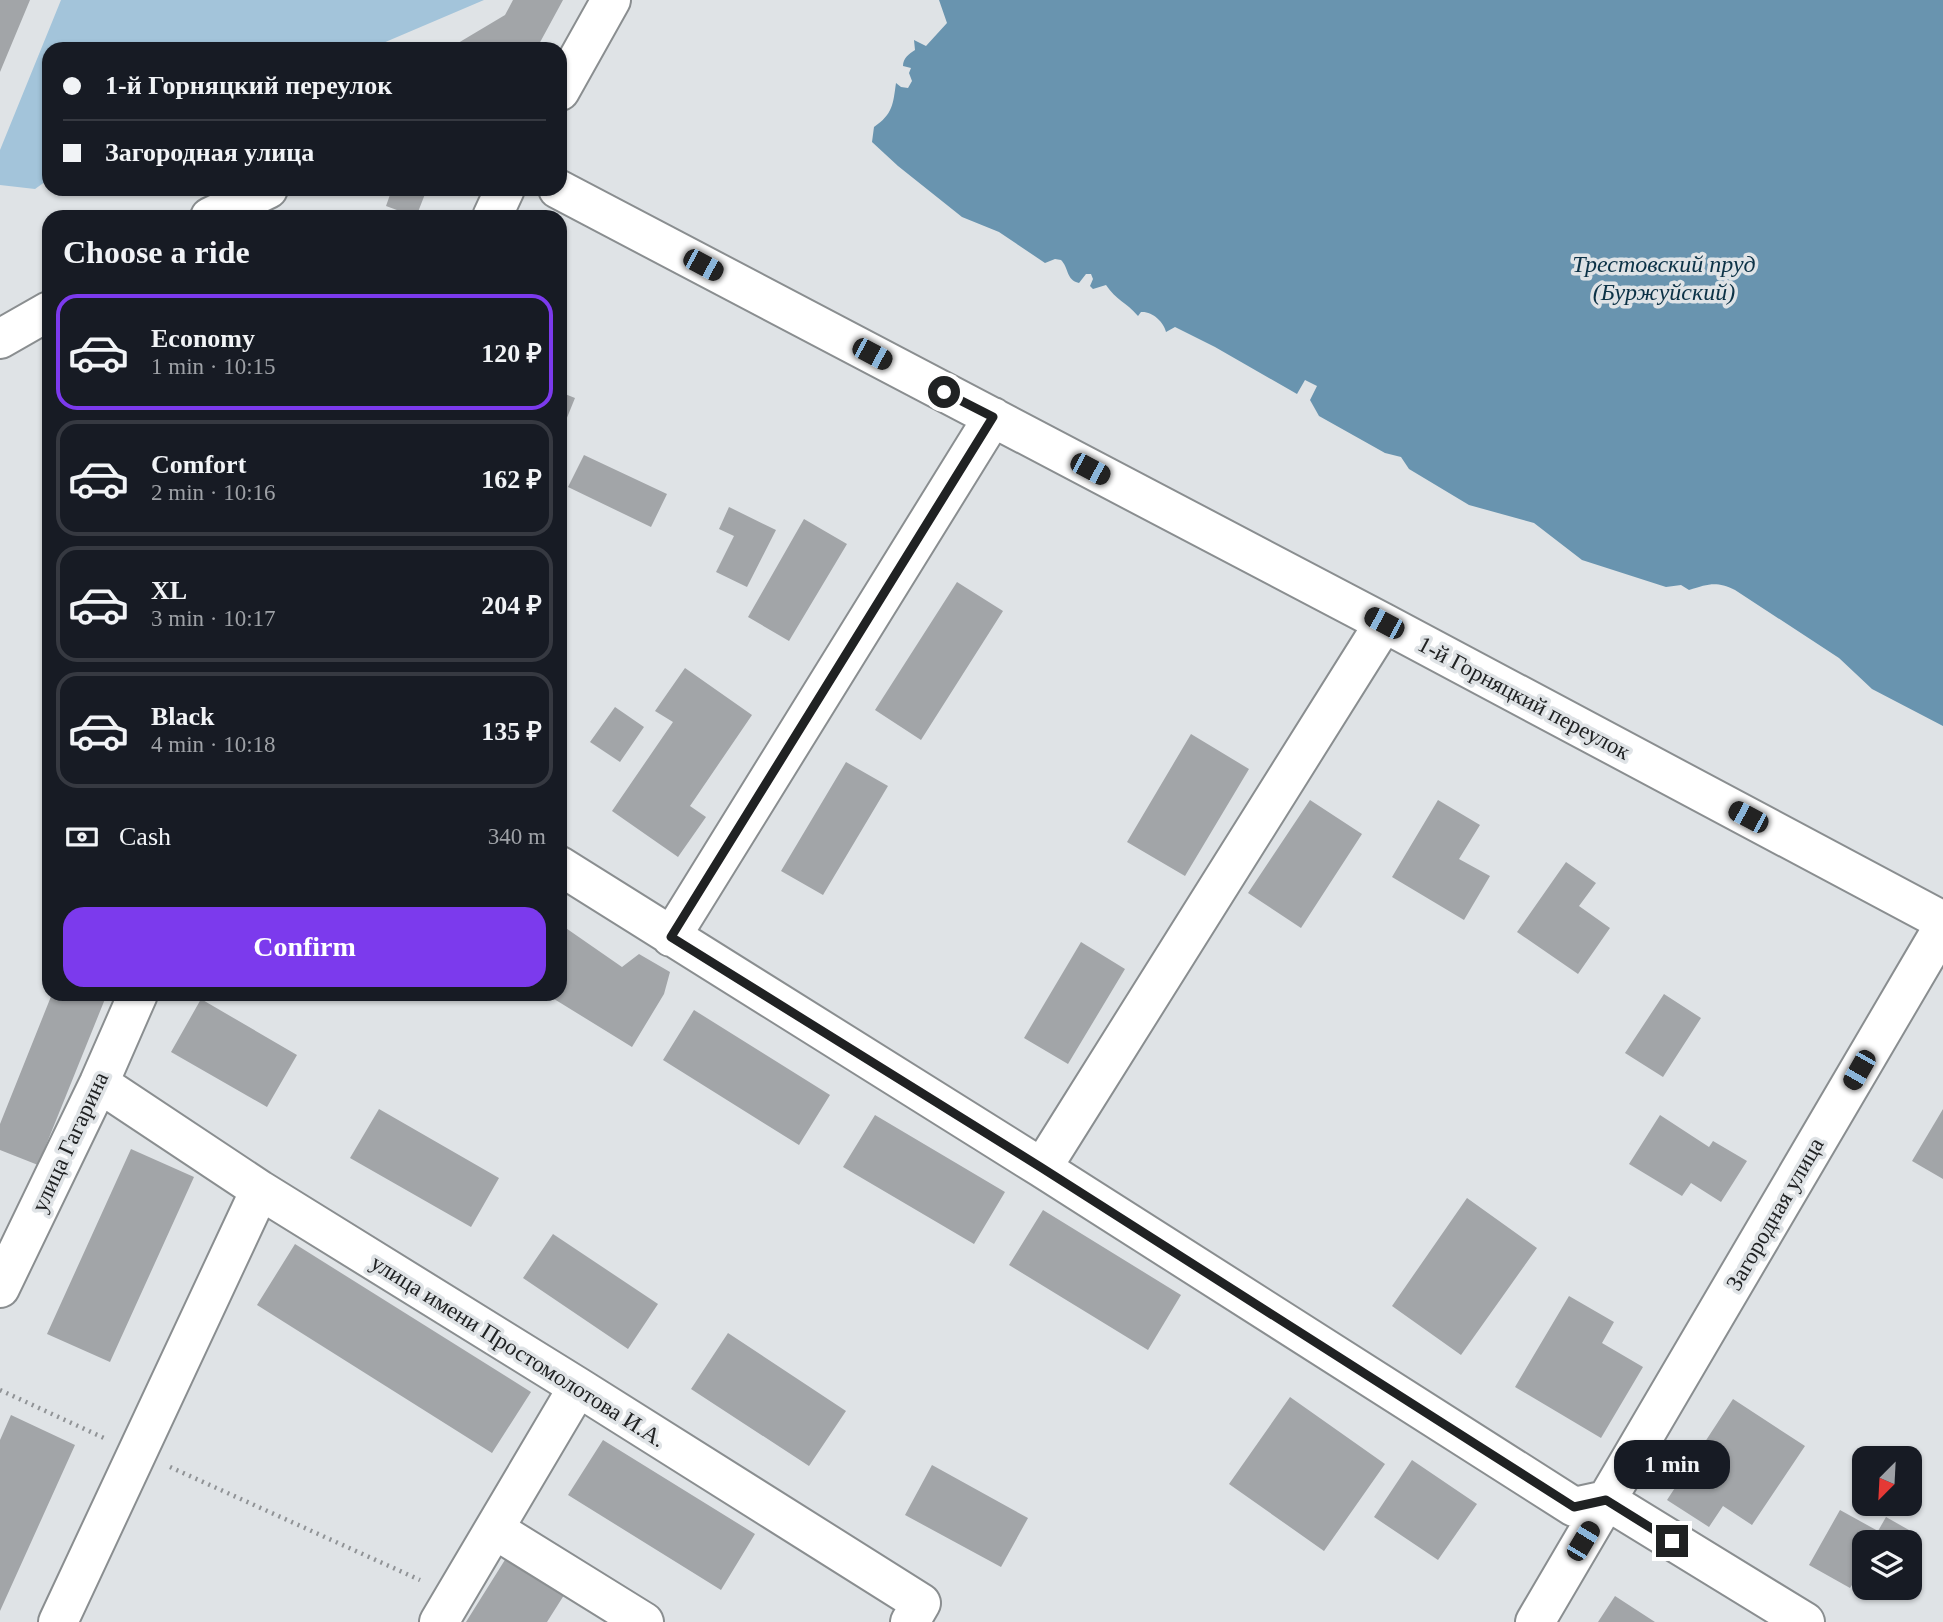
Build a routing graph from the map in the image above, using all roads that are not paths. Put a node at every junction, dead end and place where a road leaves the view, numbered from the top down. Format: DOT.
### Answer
graph roads {
  1 [pos="604,15"];
  2 [pos="565,42"];
  3 [pos="567,79"];
  4 [pos="567,194"];
  5 [pos="254,196"];
  6 [pos="224,210"];
  7 [pos="42,315"];
  8 [pos="0,340"];
  9 [pos="993,417"];
  10 [pos="1384,623"];
  11 [pos="567,870"];
  12 [pos="1943,921"];
  13 [pos="1943,927"];
  14 [pos="671,937"];
  15 [pos="135,1001"];
  16 [pos="99,1083"];
  17 [pos="1042,1168"];
  18 [pos="260,1190"];
  19 [pos="0,1288"];
  20 [pos="578,1387"];
  21 [pos="1590,1504"];
  22 [pos="494,1530"];
  23 [pos="447,1609"];
  24 [pos="58,1622"];
  25 [pos="644,1622"];
  26 [pos="910,1622"];
  27 [pos="1535,1622"];
  28 [pos="1805,1622"];
  1 -- 2 [label="street"];
  1 -- 3 [label="street"];
  4 -- 9 [label="street, 1-й Горняцкий переулок"];
  5 -- 6 [label="street"];
  7 -- 8 [label="street"];
  9 -- 10 [label="street, 1-й Горняцкий переулок"];
  9 -- 14 [label="street"];
  10 -- 12 [label="street, 1-й Горняцкий переулок"];
  10 -- 17 [label="street"];
  11 -- 14 [label="street"];
  13 -- 21 [label="street, Загородная улица"];
  14 -- 17 [label="street"];
  15 -- 16 [label="street, улица Гагарина"];
  16 -- 18 [label="street, улица имени Простомолотова И.А."];
  16 -- 19 [label="street, улица Гагарина"];
  17 -- 21 [label="street"];
  18 -- 20 [label="street, улица имени Простомолотова И.А."];
  18 -- 24 [label="street"];
  20 -- 22 [label="street"];
  20 -- 26 [label="street, улица имени Простомолотова И.А."];
  21 -- 27 [label="street, Загородная улица"];
  21 -- 28 [label="street"];
  22 -- 23 [label="street"];
  22 -- 25 [label="street"];
}
